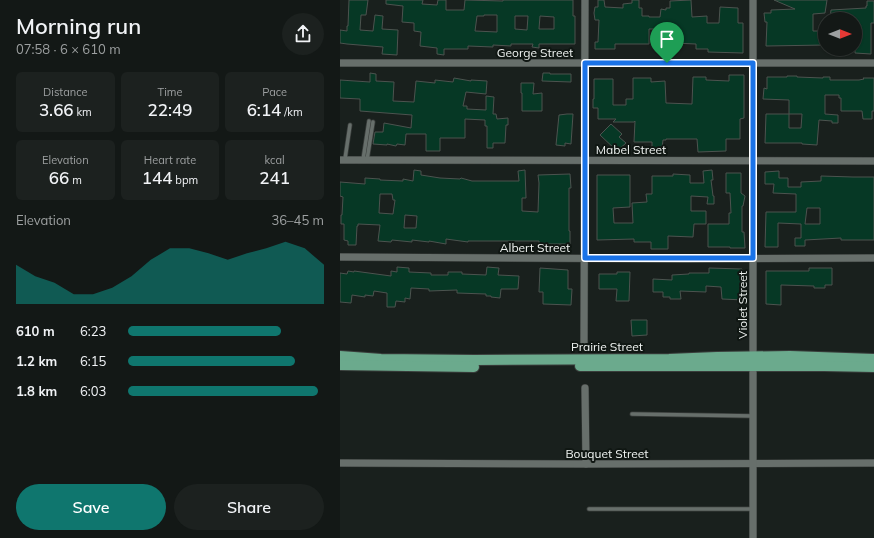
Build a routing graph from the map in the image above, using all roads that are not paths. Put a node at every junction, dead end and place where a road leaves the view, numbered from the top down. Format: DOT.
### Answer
graph roads {
  1 [pos="585,0"];
  2 [pos="753,0"];
  3 [pos="340,63"];
  4 [pos="585,63"];
  5 [pos="753,63"];
  6 [pos="874,63"];
  7 [pos="371,121"];
  8 [pos="350,125"];
  9 [pos="342,160"];
  10 [pos="365,160"];
  11 [pos="585,160"];
  12 [pos="753,161"];
  13 [pos="874,161"];
  14 [pos="340,258"];
  15 [pos="585,258"];
  16 [pos="753,258"];
  17 [pos="874,258"];
  18 [pos="584,343"];
  19 [pos="340,356"];
  20 [pos="874,359"];
  21 [pos="753,361"];
  22 [pos="340,365"];
  23 [pos="874,366"];
  24 [pos="585,388"];
  25 [pos="632,414"];
  26 [pos="753,416"];
  27 [pos="340,463"];
  28 [pos="874,463"];
  29 [pos="586,464"];
  30 [pos="753,464"];
  31 [pos="589,509"];
  32 [pos="753,509"];
  33 [pos="753,538"];
  1 -- 4 [label="street"];
  2 -- 5 [label="street, Violet Street"];
  3 -- 4 [label="street, George Street"];
  4 -- 5 [label="street, George Street"];
  4 -- 11 [label="street"];
  5 -- 6 [label="street, George Street"];
  5 -- 12 [label="street, Violet Street"];
  7 -- 10 [label="lane"];
  8 -- 9 [label="lane"];
  9 -- 10 [label="street, Mabel Street"];
  10 -- 11 [label="street, Mabel Street"];
  11 -- 12 [label="street, Mabel Street"];
  11 -- 15 [label="street"];
  12 -- 13 [label="street, Mabel Street"];
  12 -- 16 [label="street, Violet Street"];
  14 -- 15 [label="street, Albert Street"];
  15 -- 16 [label="street, Albert Street"];
  15 -- 18 [label="street"];
  16 -- 17 [label="street, Albert Street"];
  16 -- 21 [label="street, Violet Street"];
  19 -- 21 [label="main road, Prairie Street"];
  20 -- 21 [label="main road, Prairie Street"];
  21 -- 22 [label="main road, Prairie Street"];
  21 -- 23 [label="main road, Prairie Street"];
  21 -- 26 [label="street, Violet Street"];
  24 -- 29 [label="street"];
  25 -- 26 [label="lane"];
  26 -- 30 [label="street, Violet Street"];
  27 -- 29 [label="street, Bouquet Street"];
  28 -- 30 [label="street, Bouquet Street"];
  29 -- 30 [label="street, Bouquet Street"];
  30 -- 32 [label="street, Violet Street"];
  31 -- 32 [label="lane"];
  32 -- 33 [label="street, Violet Street"];
}
